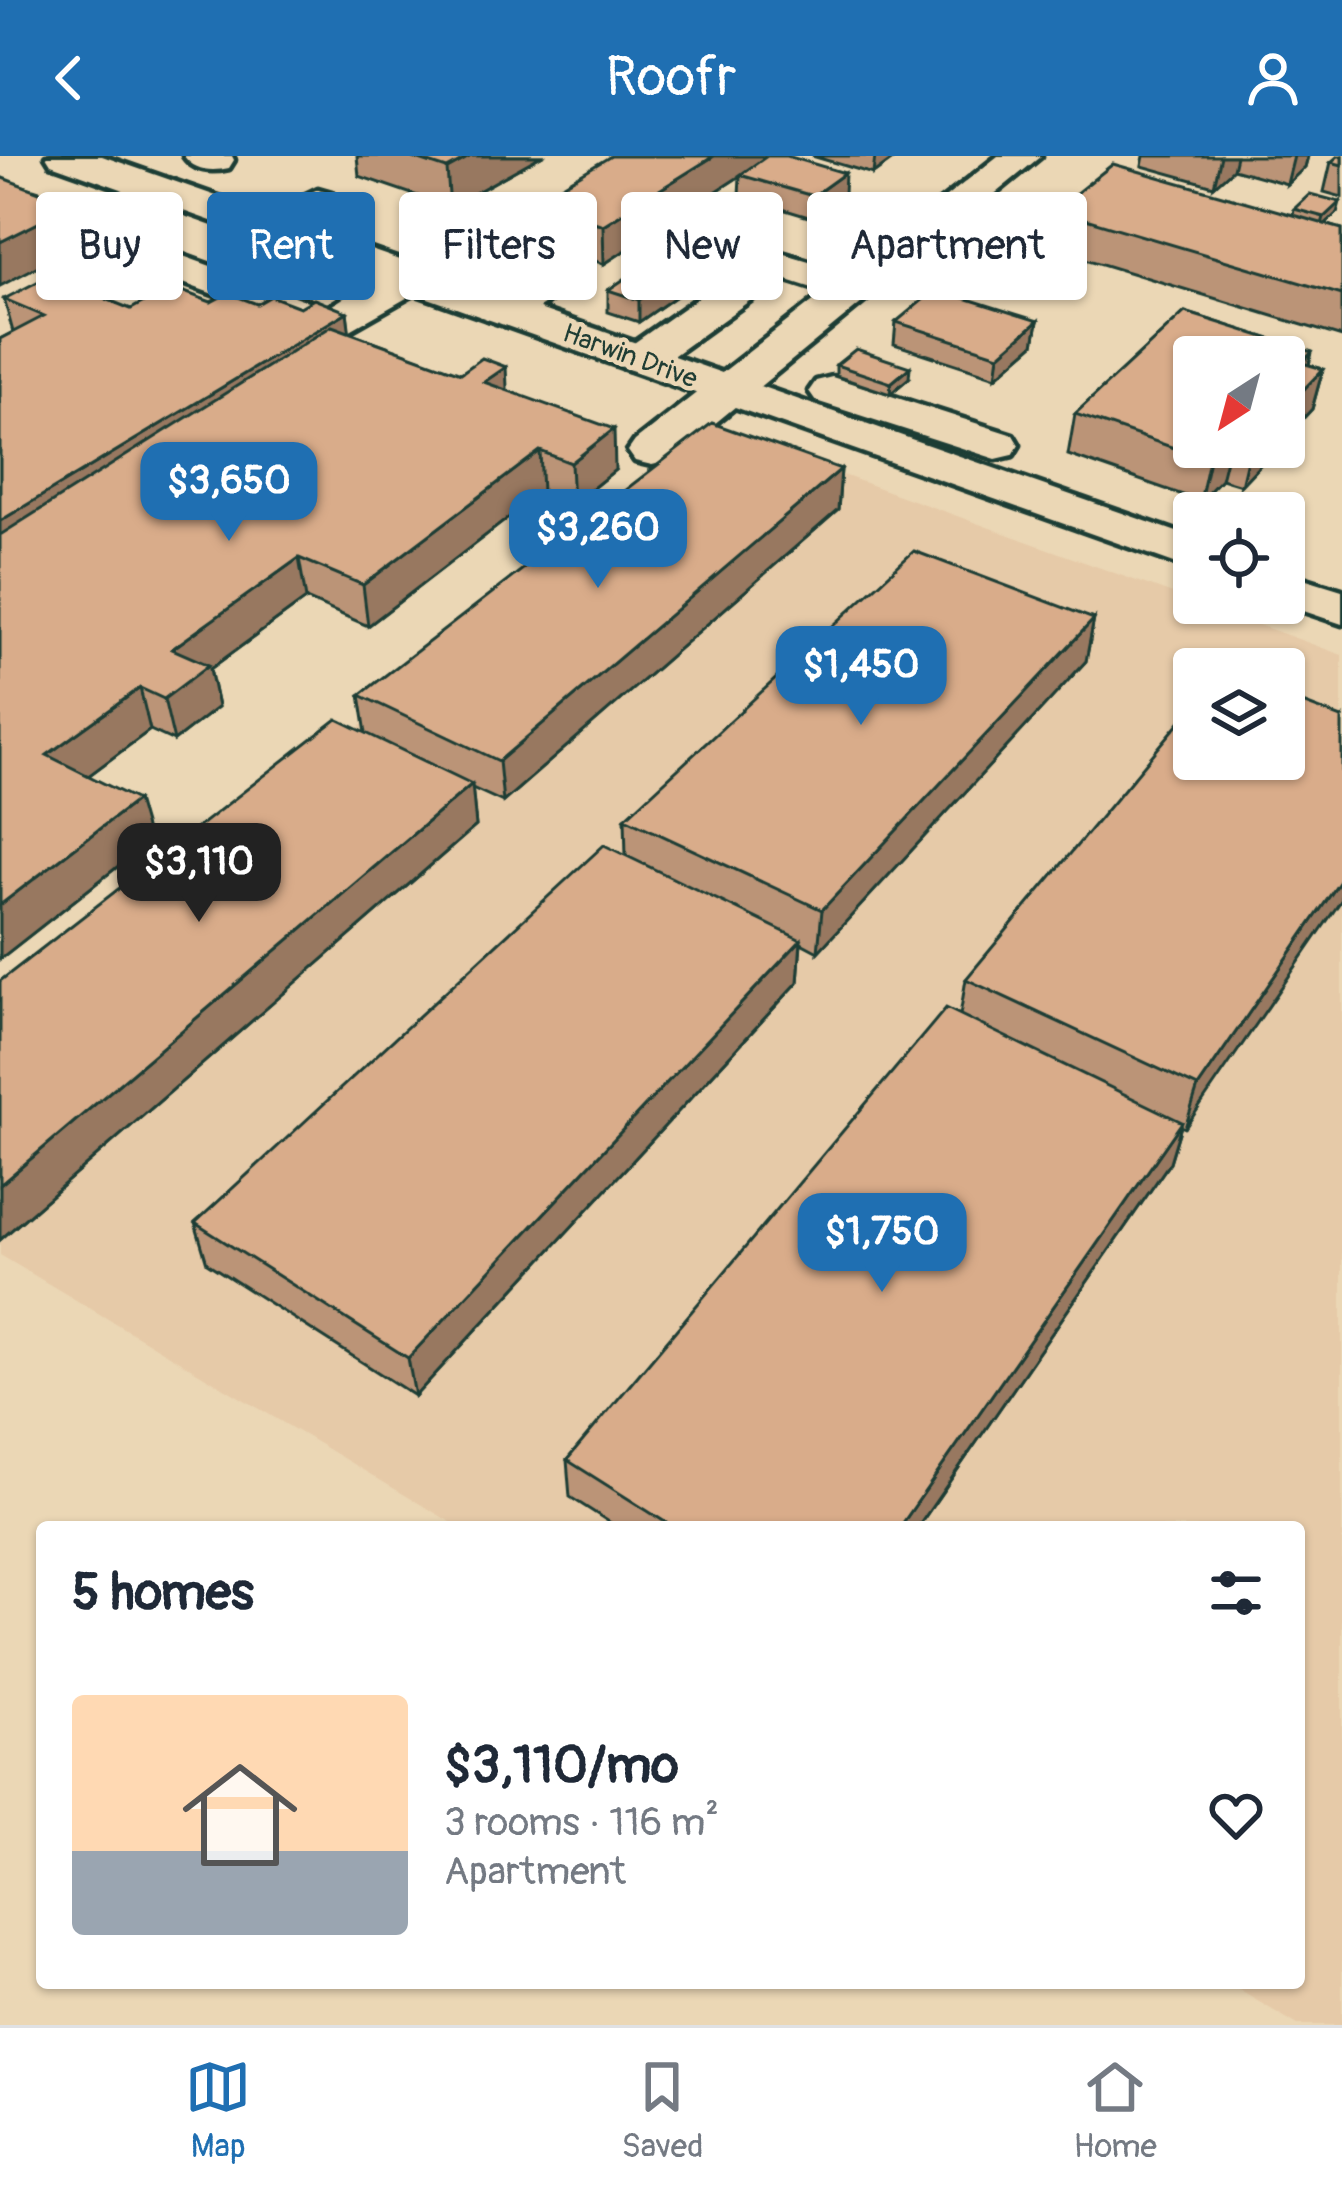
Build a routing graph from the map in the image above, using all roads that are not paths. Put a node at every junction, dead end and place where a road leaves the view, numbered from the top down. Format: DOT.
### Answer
graph roads {
  1 [pos="65,156"];
  2 [pos="1022,156"];
  3 [pos="157,189"];
  4 [pos="976,192"];
  5 [pos="0,194"];
  6 [pos="207,207"];
  7 [pos="183,269"];
  8 [pos="807,273"];
  9 [pos="399,285"];
  10 [pos="474,300"];
  11 [pos="518,300"];
  12 [pos="584,300"];
  13 [pos="851,300"];
  14 [pos="502,310"];
  15 [pos="550,328"];
  16 [pos="640,359"];
  17 [pos="825,375"];
  18 [pos="727,390"];
  19 [pos="996,445"];
  20 [pos="652,451"];
  21 [pos="1173,545"];
  22 [pos="1305,595"];
  23 [pos="1342,608"];
  1 -- 3 [label="main road, Harwin Drive"];
  2 -- 4 [label="main road"];
  3 -- 5 [label="main road"];
  3 -- 6 [label="main road, Harwin Drive"];
  7 -- 9 [label="main road"];
  8 -- 16 [label="main road"];
  10 -- 14 [label="main road, Harwin Drive"];
  11 -- 14 [label="main road"];
  12 -- 15 [label="main road"];
  13 -- 17 [label="main road"];
  14 -- 15 [label="main road, Harwin Drive"];
  15 -- 16 [label="main road, Harwin Drive"];
  16 -- 18 [label="main road, Harwin Drive"];
  17 -- 18 [label="main road, Harwin Drive"];
  17 -- 18 [label="main road"];
  17 -- 19 [label="main road"];
  17 -- 21 [label="main road, Harwin Drive"];
  18 -- 20 [label="main road"];
  22 -- 23 [label="main road"];
}
